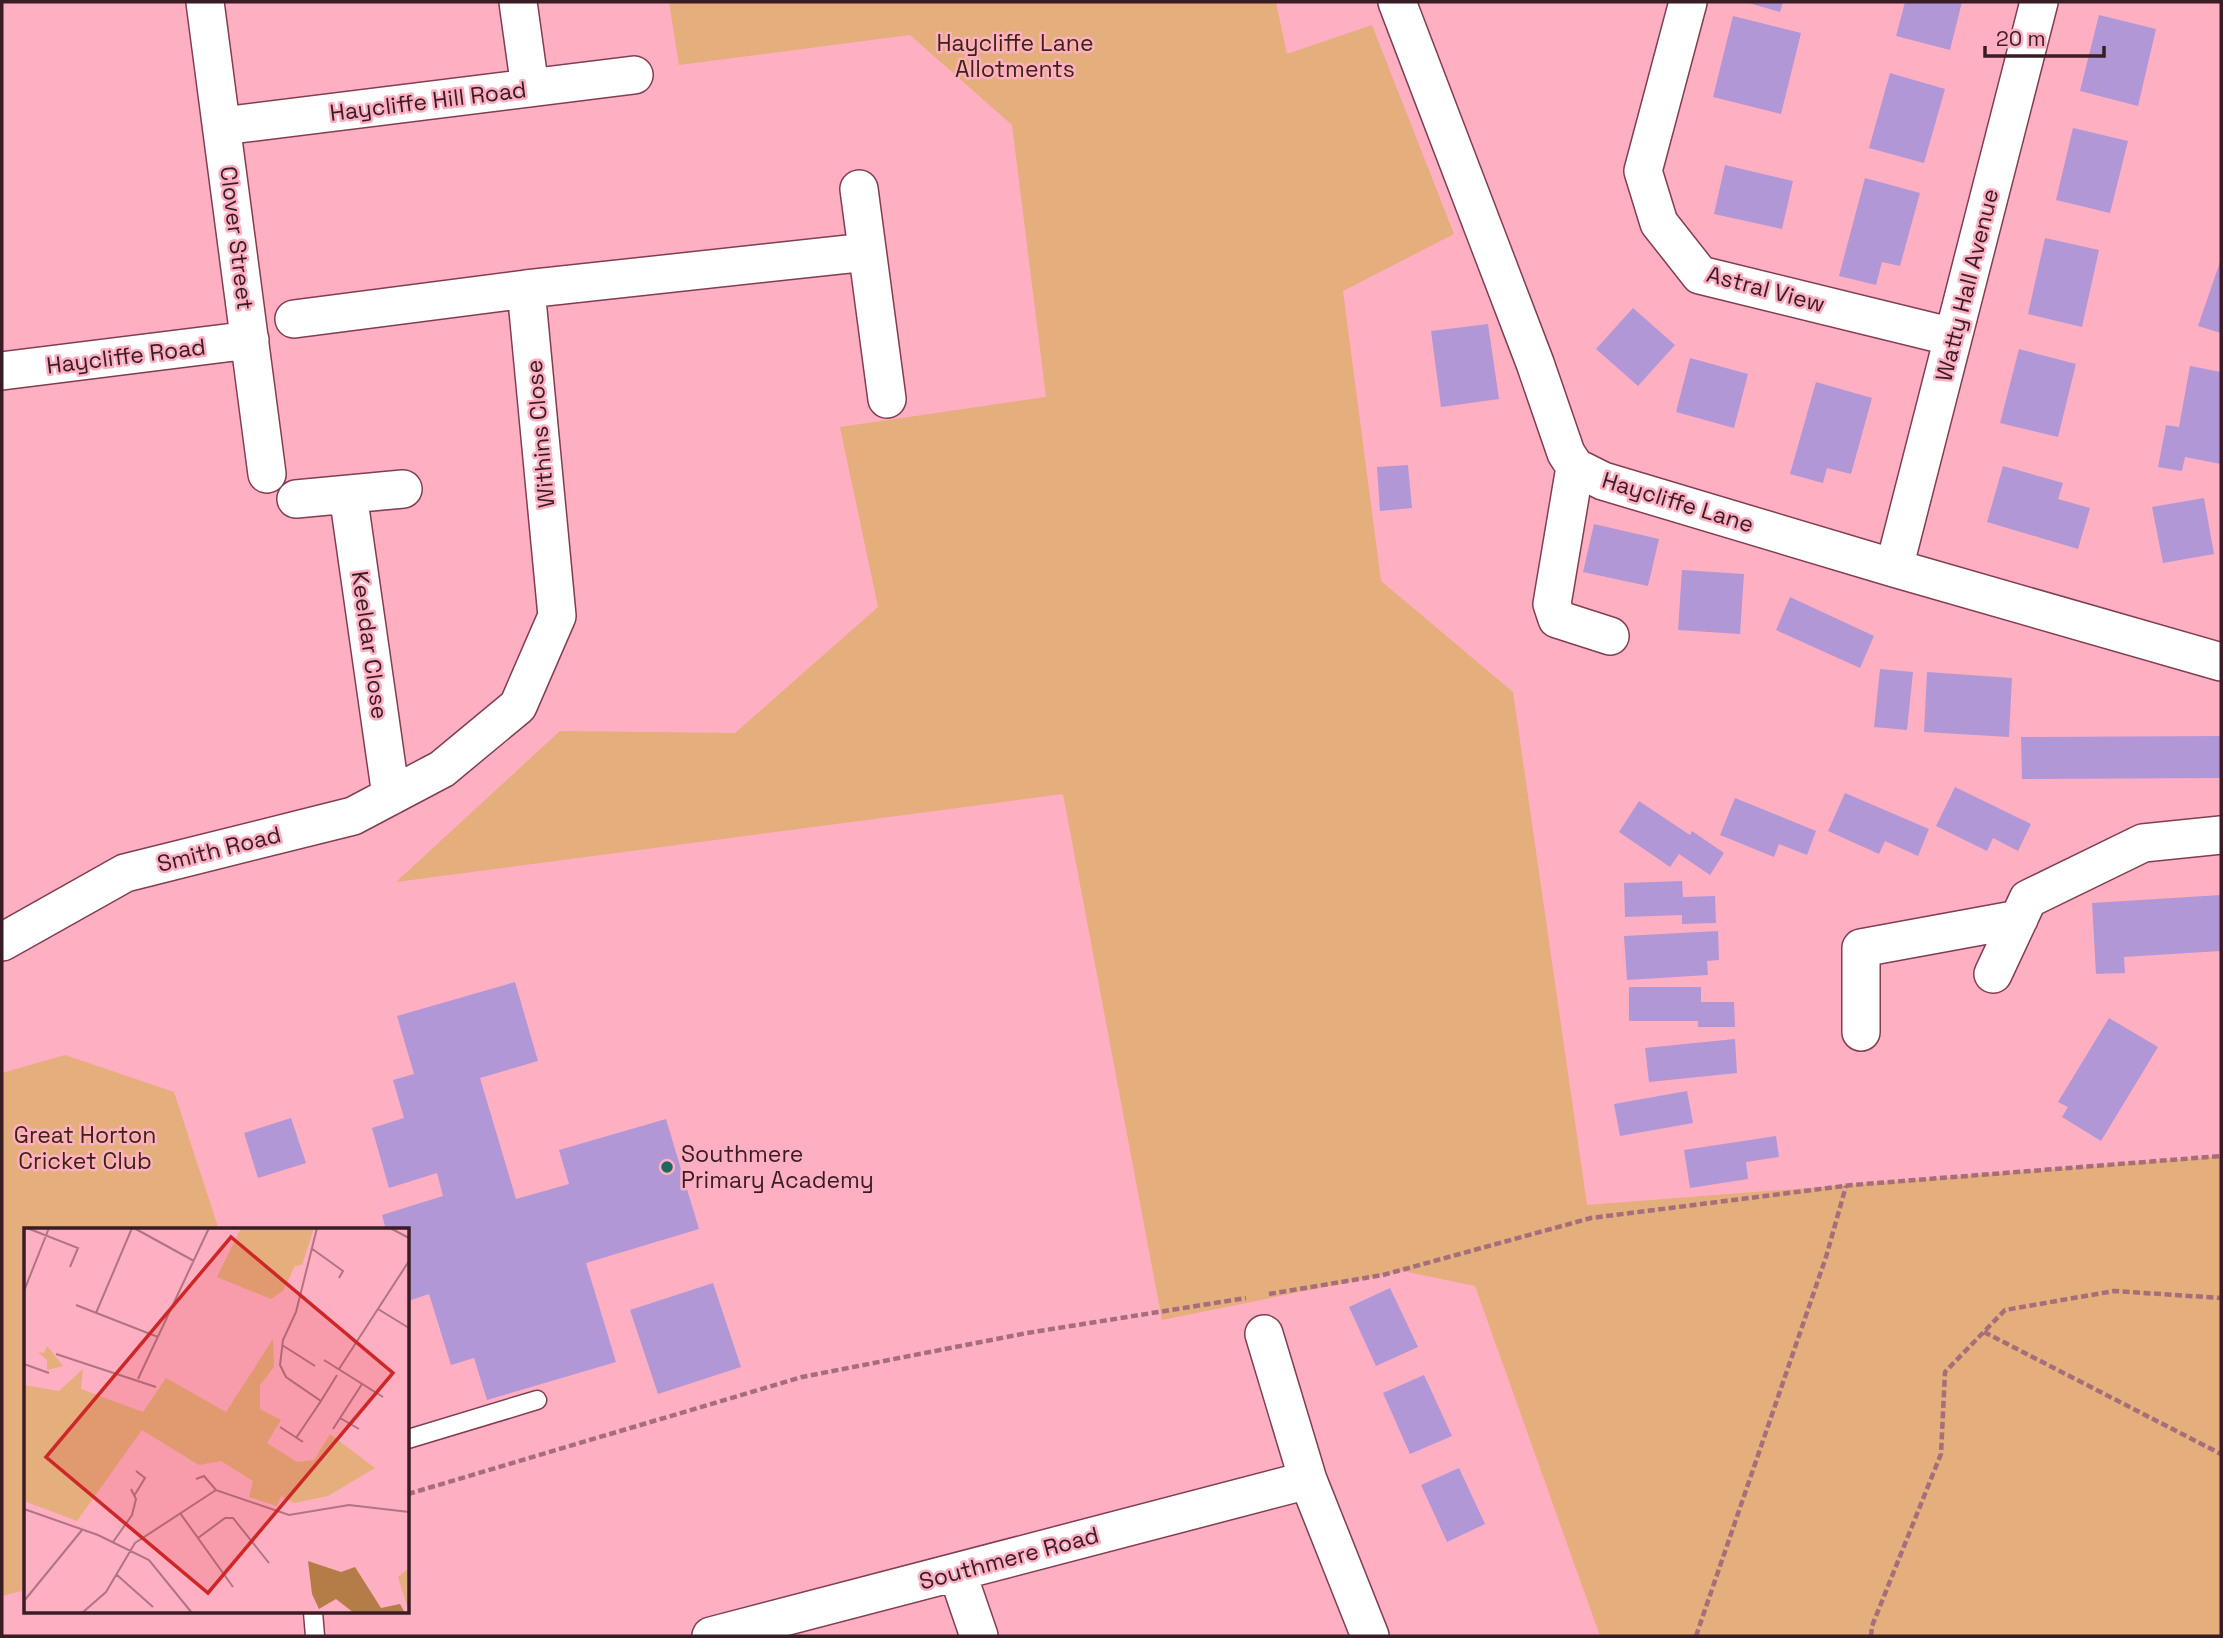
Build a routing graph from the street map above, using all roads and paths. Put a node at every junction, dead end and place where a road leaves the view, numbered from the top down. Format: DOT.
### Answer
graph roads {
  1 [pos="205,2"];
  2 [pos="518,2"];
  3 [pos="1397,2"];
  4 [pos="1688,2"];
  5 [pos="2039,2"];
  6 [pos="634,75"];
  7 [pos="530,88"];
  8 [pos="222,126"];
  9 [pos="859,189"];
  10 [pos="867,252"];
  11 [pos="526,289"];
  12 [pos="294,319"];
  13 [pos="1954,337"];
  14 [pos="250,340"];
  15 [pos="2,371"];
  16 [pos="887,399"];
  17 [pos="1575,467"];
  18 [pos="268,474"];
  19 [pos="403,489"];
  20 [pos="348,494"];
  21 [pos="296,499"];
  22 [pos="1894,568"];
  23 [pos="1610,636"];
  24 [pos="2221,662"];
  25 [pos="442,769"];
  26 [pos="391,796"];
  27 [pos="2221,835"];
  28 [pos="2019,919"];
  29 [pos="2,942"];
  30 [pos="1993,975"];
  31 [pos="1861,1032"];
  32 [pos="2221,1156"];
  33 [pos="1846,1186"];
  34 [pos="1260,1295"];
  35 [pos="1246,1298"];
  36 [pos="2221,1298"];
  37 [pos="1984,1332"];
  38 [pos="1264,1334"];
  39 [pos="537,1400"];
  40 [pos="410,1438"];
  41 [pos="2221,1454"];
  42 [pos="1308,1480"];
  43 [pos="410,1493"];
  44 [pos="957,1572"];
  45 [pos="313,1614"];
  46 [pos="315,1636"];
  47 [pos="711,1636"];
  48 [pos="979,1636"];
  49 [pos="1370,1636"];
  50 [pos="1696,1636"];
  51 [pos="1871,1636"];
  1 -- 8 [label="street, Clover Street"];
  2 -- 7 [label="street"];
  3 -- 17 [label="street, Haycliffe Lane"];
  4 -- 13 [label="street, Astral View"];
  5 -- 13 [label="street, Watty Hall Avenue"];
  6 -- 7 [label="street, Haycliffe Hill Road"];
  7 -- 8 [label="street, Haycliffe Hill Road"];
  8 -- 14 [label="street, Clover Street"];
  9 -- 10 [label="street"];
  10 -- 11 [label="street"];
  10 -- 16 [label="street"];
  11 -- 12 [label="street"];
  11 -- 25 [label="street, Withins Close"];
  13 -- 22 [label="street, Watty Hall Avenue"];
  14 -- 15 [label="street, Haycliffe Road"];
  14 -- 18 [label="street, Clover Street"];
  17 -- 22 [label="street, Haycliffe Lane"];
  17 -- 23 [label="street"];
  19 -- 20 [label="street"];
  20 -- 21 [label="street"];
  20 -- 26 [label="street, Keeldar Close"];
  22 -- 24 [label="street, Haycliffe Lane"];
  25 -- 26 [label="street, Smith Road"];
  26 -- 29 [label="street, Smith Road"];
  27 -- 28 [label="street"];
  28 -- 30 [label="street"];
  28 -- 31 [label="street"];
  32 -- 33 [label="path"];
  33 -- 34 [label="path"];
  33 -- 50 [label="path"];
  35 -- 43 [label="path"];
  36 -- 37 [label="path"];
  37 -- 41 [label="path"];
  37 -- 51 [label="path"];
  38 -- 42 [label="street"];
  39 -- 40 [label="lane"];
  42 -- 44 [label="street, Southmere Road"];
  42 -- 49 [label="street"];
  44 -- 47 [label="street, Southmere Road"];
  44 -- 48 [label="street"];
  45 -- 46 [label="lane"];
}
